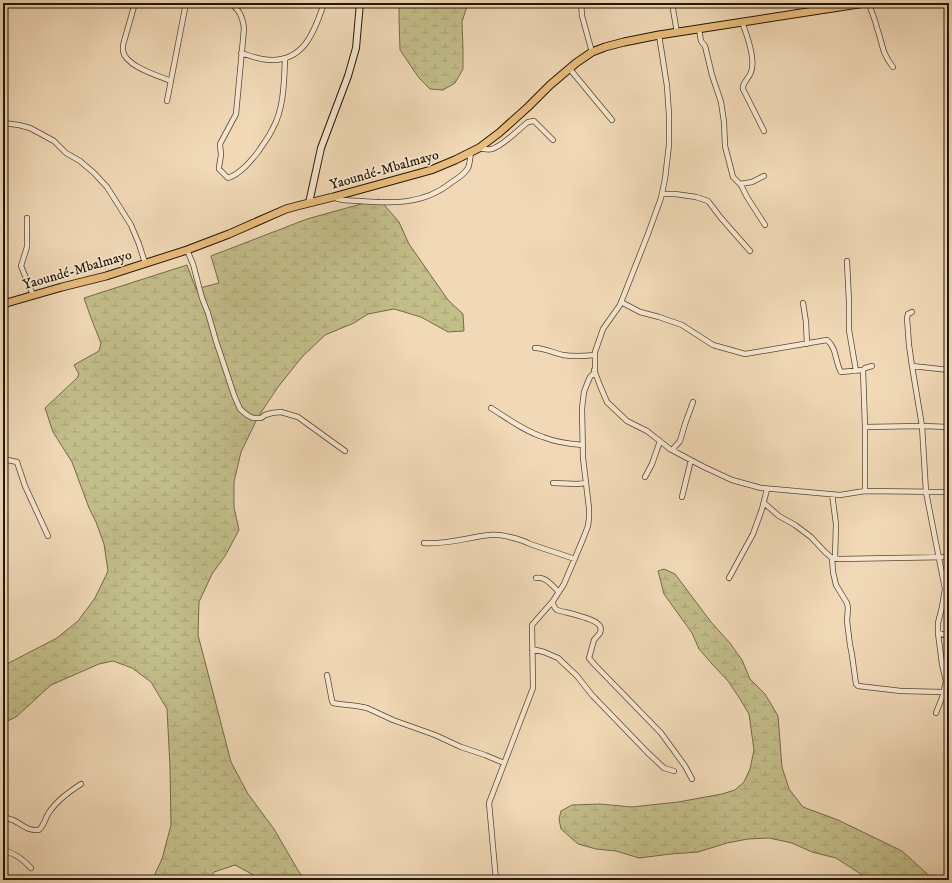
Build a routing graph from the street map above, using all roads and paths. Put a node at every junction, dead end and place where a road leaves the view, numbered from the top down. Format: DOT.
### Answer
graph roads {
  1 [pos="135,3"];
  2 [pos="186,3"];
  3 [pos="229,3"];
  4 [pos="324,3"];
  5 [pos="360,3"];
  6 [pos="581,3"];
  7 [pos="672,3"];
  8 [pos="816,3"];
  9 [pos="865,3"];
  10 [pos="869,3"];
  11 [pos="817,11"];
  12 [pos="742,22"];
  13 [pos="699,29"];
  14 [pos="677,33"];
  15 [pos="660,35"];
  16 [pos="592,52"];
  17 [pos="241,53"];
  18 [pos="285,59"];
  19 [pos="893,66"];
  20 [pos="569,68"];
  21 [pos="171,81"];
  22 [pos="167,101"];
  23 [pos="612,120"];
  24 [pos="3,123"];
  25 [pos="764,131"];
  26 [pos="553,140"];
  27 [pos="479,148"];
  28 [pos="471,153"];
  29 [pos="764,176"];
  30 [pos="740,184"];
  31 [pos="662,194"];
  32 [pos="333,198"];
  33 [pos="309,203"];
  34 [pos="27,218"];
  35 [pos="764,226"];
  36 [pos="187,250"];
  37 [pos="750,251"];
  38 [pos="847,261"];
  39 [pos="145,264"];
  40 [pos="33,295"];
  41 [pos="621,302"];
  42 [pos="803,303"];
  43 [pos="3,304"];
  44 [pos="912,312"];
  45 [pos="807,344"];
  46 [pos="535,348"];
  47 [pos="595,355"];
  48 [pos="872,366"];
  49 [pos="912,366"];
  50 [pos="594,370"];
  51 [pos="863,370"];
  52 [pos="949,370"];
  53 [pos="856,371"];
  54 [pos="693,402"];
  55 [pos="491,408"];
  56 [pos="922,426"];
  57 [pos="866,427"];
  58 [pos="949,427"];
  59 [pos="660,441"];
  60 [pos="583,445"];
  61 [pos="672,450"];
  62 [pos="345,451"];
  63 [pos="3,459"];
  64 [pos="691,460"];
  65 [pos="645,478"];
  66 [pos="586,483"];
  67 [pos="553,484"];
  68 [pos="767,489"];
  69 [pos="865,491"];
  70 [pos="926,492"];
  71 [pos="949,492"];
  72 [pos="832,494"];
  73 [pos="682,497"];
  74 [pos="764,503"];
  75 [pos="48,536"];
  76 [pos="424,543"];
  77 [pos="949,557"];
  78 [pos="834,558"];
  79 [pos="939,558"];
  80 [pos="574,559"];
  81 [pos="536,578"];
  82 [pos="730,578"];
  83 [pos="559,592"];
  84 [pos="553,601"];
  85 [pos="938,633"];
  86 [pos="949,636"];
  87 [pos="532,649"];
  88 [pos="327,675"];
  89 [pos="943,692"];
  90 [pos="936,714"];
  91 [pos="504,764"];
  92 [pos="674,771"];
  93 [pos="692,779"];
  94 [pos="81,784"];
  95 [pos="3,817"];
  96 [pos="3,850"];
  97 [pos="31,868"];
  98 [pos="496,880"];
  1 -- 21 [label="street"];
  2 -- 21 [label="street"];
  3 -- 17 [label="street"];
  4 -- 18 [label="street"];
  5 -- 33 [label="main road"];
  6 -- 16 [label="street"];
  7 -- 14 [label="street"];
  8 -- 11 [label="street"];
  9 -- 11 [label="highway, Yaoundé-Mbalmayo"];
  10 -- 19 [label="street"];
  11 -- 12 [label="highway, Yaoundé-Mbalmayo"];
  12 -- 13 [label="highway, Yaoundé-Mbalmayo"];
  12 -- 25 [label="street"];
  13 -- 14 [label="highway, Yaoundé-Mbalmayo"];
  13 -- 30 [label="street"];
  14 -- 15 [label="highway, Yaoundé-Mbalmayo"];
  15 -- 16 [label="highway, Yaoundé-Mbalmayo"];
  15 -- 31 [label="street"];
  16 -- 20 [label="highway, Yaoundé-Mbalmayo"];
  17 -- 18 [label="street"];
  17 -- 18 [label="street"];
  20 -- 23 [label="street"];
  20 -- 27 [label="highway, Yaoundé-Mbalmayo"];
  21 -- 22 [label="street"];
  24 -- 39 [label="street"];
  26 -- 27 [label="street"];
  27 -- 28 [label="highway, Yaoundé-Mbalmayo"];
  28 -- 32 [label="highway, Yaoundé-Mbalmayo"];
  28 -- 32 [label="street"];
  29 -- 30 [label="street"];
  30 -- 35 [label="street"];
  31 -- 37 [label="street"];
  31 -- 41 [label="street"];
  32 -- 33 [label="highway, Yaoundé-Mbalmayo"];
  33 -- 36 [label="highway, Yaoundé-Mbalmayo"];
  34 -- 40 [label="street"];
  36 -- 39 [label="highway, Yaoundé-Mbalmayo"];
  36 -- 62 [label="street"];
  38 -- 53 [label="street"];
  39 -- 40 [label="highway, Yaoundé-Mbalmayo"];
  40 -- 43 [label="highway, Yaoundé-Mbalmayo"];
  41 -- 45 [label="street"];
  41 -- 47 [label="street"];
  42 -- 45 [label="street"];
  44 -- 49 [label="street"];
  45 -- 53 [label="street"];
  46 -- 47 [label="street"];
  47 -- 50 [label="street"];
  48 -- 51 [label="street"];
  49 -- 52 [label="street"];
  49 -- 56 [label="street"];
  50 -- 59 [label="street"];
  50 -- 60 [label="street"];
  51 -- 53 [label="street"];
  51 -- 57 [label="street"];
  54 -- 61 [label="street"];
  55 -- 60 [label="street"];
  56 -- 57 [label="street"];
  56 -- 58 [label="street"];
  56 -- 70 [label="street"];
  57 -- 69 [label="street"];
  59 -- 61 [label="street"];
  59 -- 65 [label="street"];
  60 -- 66 [label="street"];
  61 -- 64 [label="street"];
  63 -- 75 [label="street"];
  64 -- 68 [label="street"];
  64 -- 73 [label="street"];
  66 -- 67 [label="street"];
  66 -- 80 [label="street"];
  68 -- 72 [label="street"];
  68 -- 74 [label="street"];
  69 -- 70 [label="street"];
  69 -- 72 [label="street"];
  70 -- 71 [label="street"];
  70 -- 79 [label="street"];
  72 -- 78 [label="street"];
  74 -- 78 [label="street"];
  74 -- 82 [label="street"];
  76 -- 80 [label="street"];
  77 -- 79 [label="street"];
  78 -- 79 [label="street"];
  78 -- 89 [label="street"];
  79 -- 85 [label="street"];
  80 -- 83 [label="street"];
  81 -- 83 [label="street"];
  83 -- 84 [label="street"];
  84 -- 87 [label="street"];
  84 -- 93 [label="street"];
  85 -- 86 [label="street"];
  85 -- 89 [label="street"];
  87 -- 91 [label="street"];
  87 -- 92 [label="street"];
  88 -- 91 [label="street"];
  89 -- 90 [label="street"];
  91 -- 98 [label="street"];
  94 -- 95 [label="street"];
  96 -- 97 [label="street"];
}
